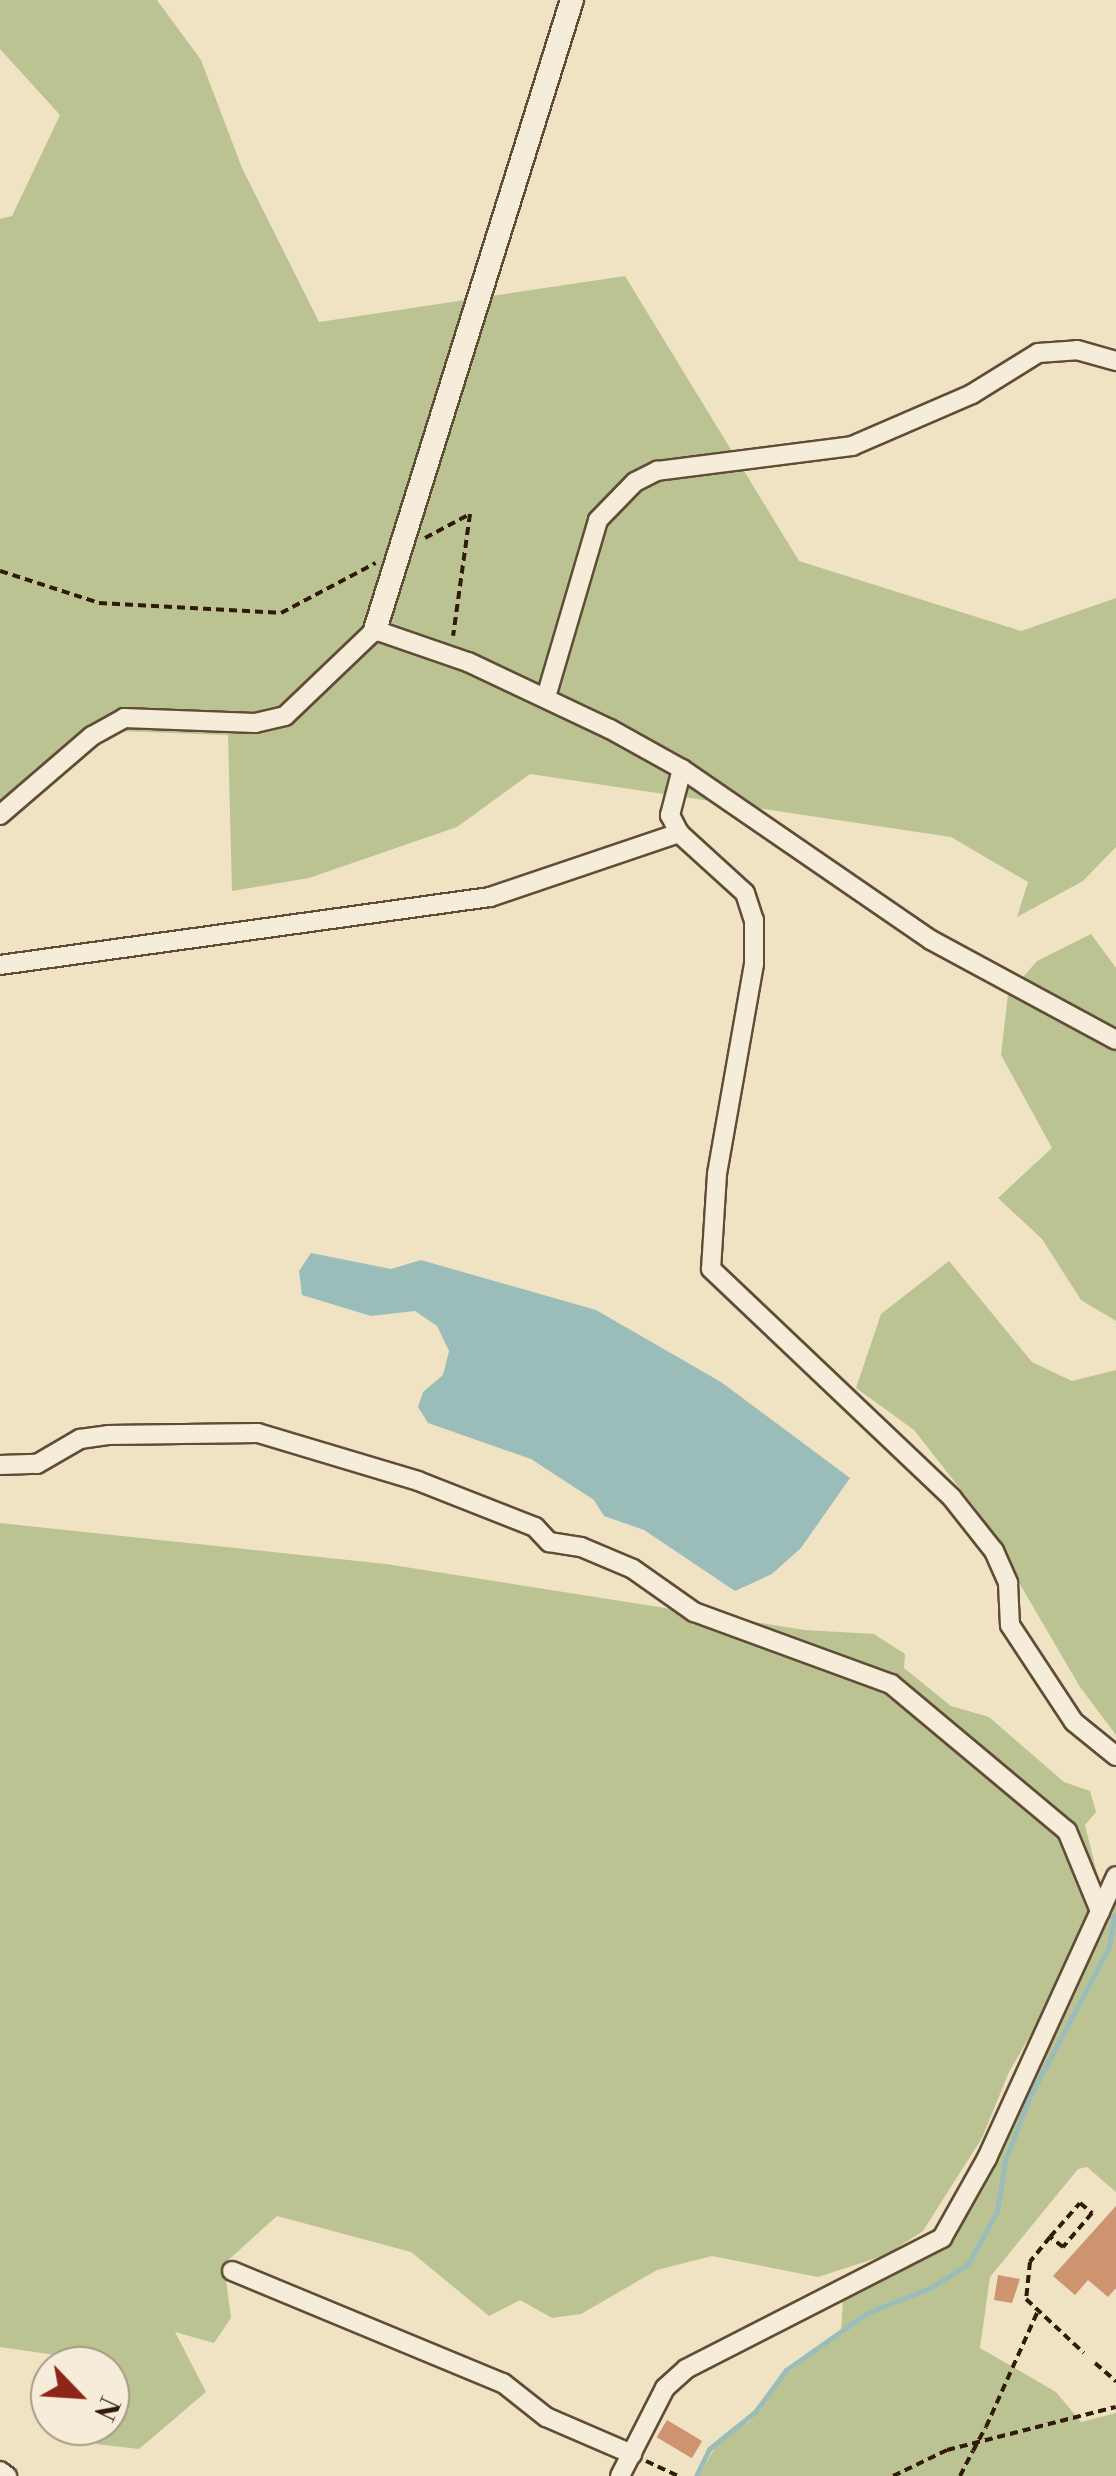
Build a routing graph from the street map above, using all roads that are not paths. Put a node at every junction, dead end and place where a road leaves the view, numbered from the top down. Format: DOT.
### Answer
graph roads {
  1 [pos="572,0"];
  2 [pos="1116,361"];
  3 [pos="375,630"];
  4 [pos="546,697"];
  5 [pos="682,768"];
  6 [pos="0,815"];
  7 [pos="680,833"];
  8 [pos="0,965"];
  9 [pos="1116,1040"];
  10 [pos="0,1465"];
  11 [pos="1116,1756"];
  12 [pos="1116,1876"];
  13 [pos="1100,1911"];
  14 [pos="232,2271"];
  15 [pos="632,2454"];
  16 [pos="0,2472"];
  17 [pos="7,2476"];
  18 [pos="620,2476"];
  1 -- 3 [label="street"];
  2 -- 4 [label="street"];
  3 -- 4 [label="street"];
  3 -- 6 [label="street"];
  4 -- 5 [label="street"];
  5 -- 7 [label="street"];
  5 -- 9 [label="street"];
  7 -- 8 [label="street"];
  7 -- 11 [label="street"];
  10 -- 13 [label="street"];
  12 -- 13 [label="street"];
  13 -- 15 [label="street"];
  14 -- 15 [label="street"];
  15 -- 18 [label="street"];
  16 -- 17 [label="street"];
}
